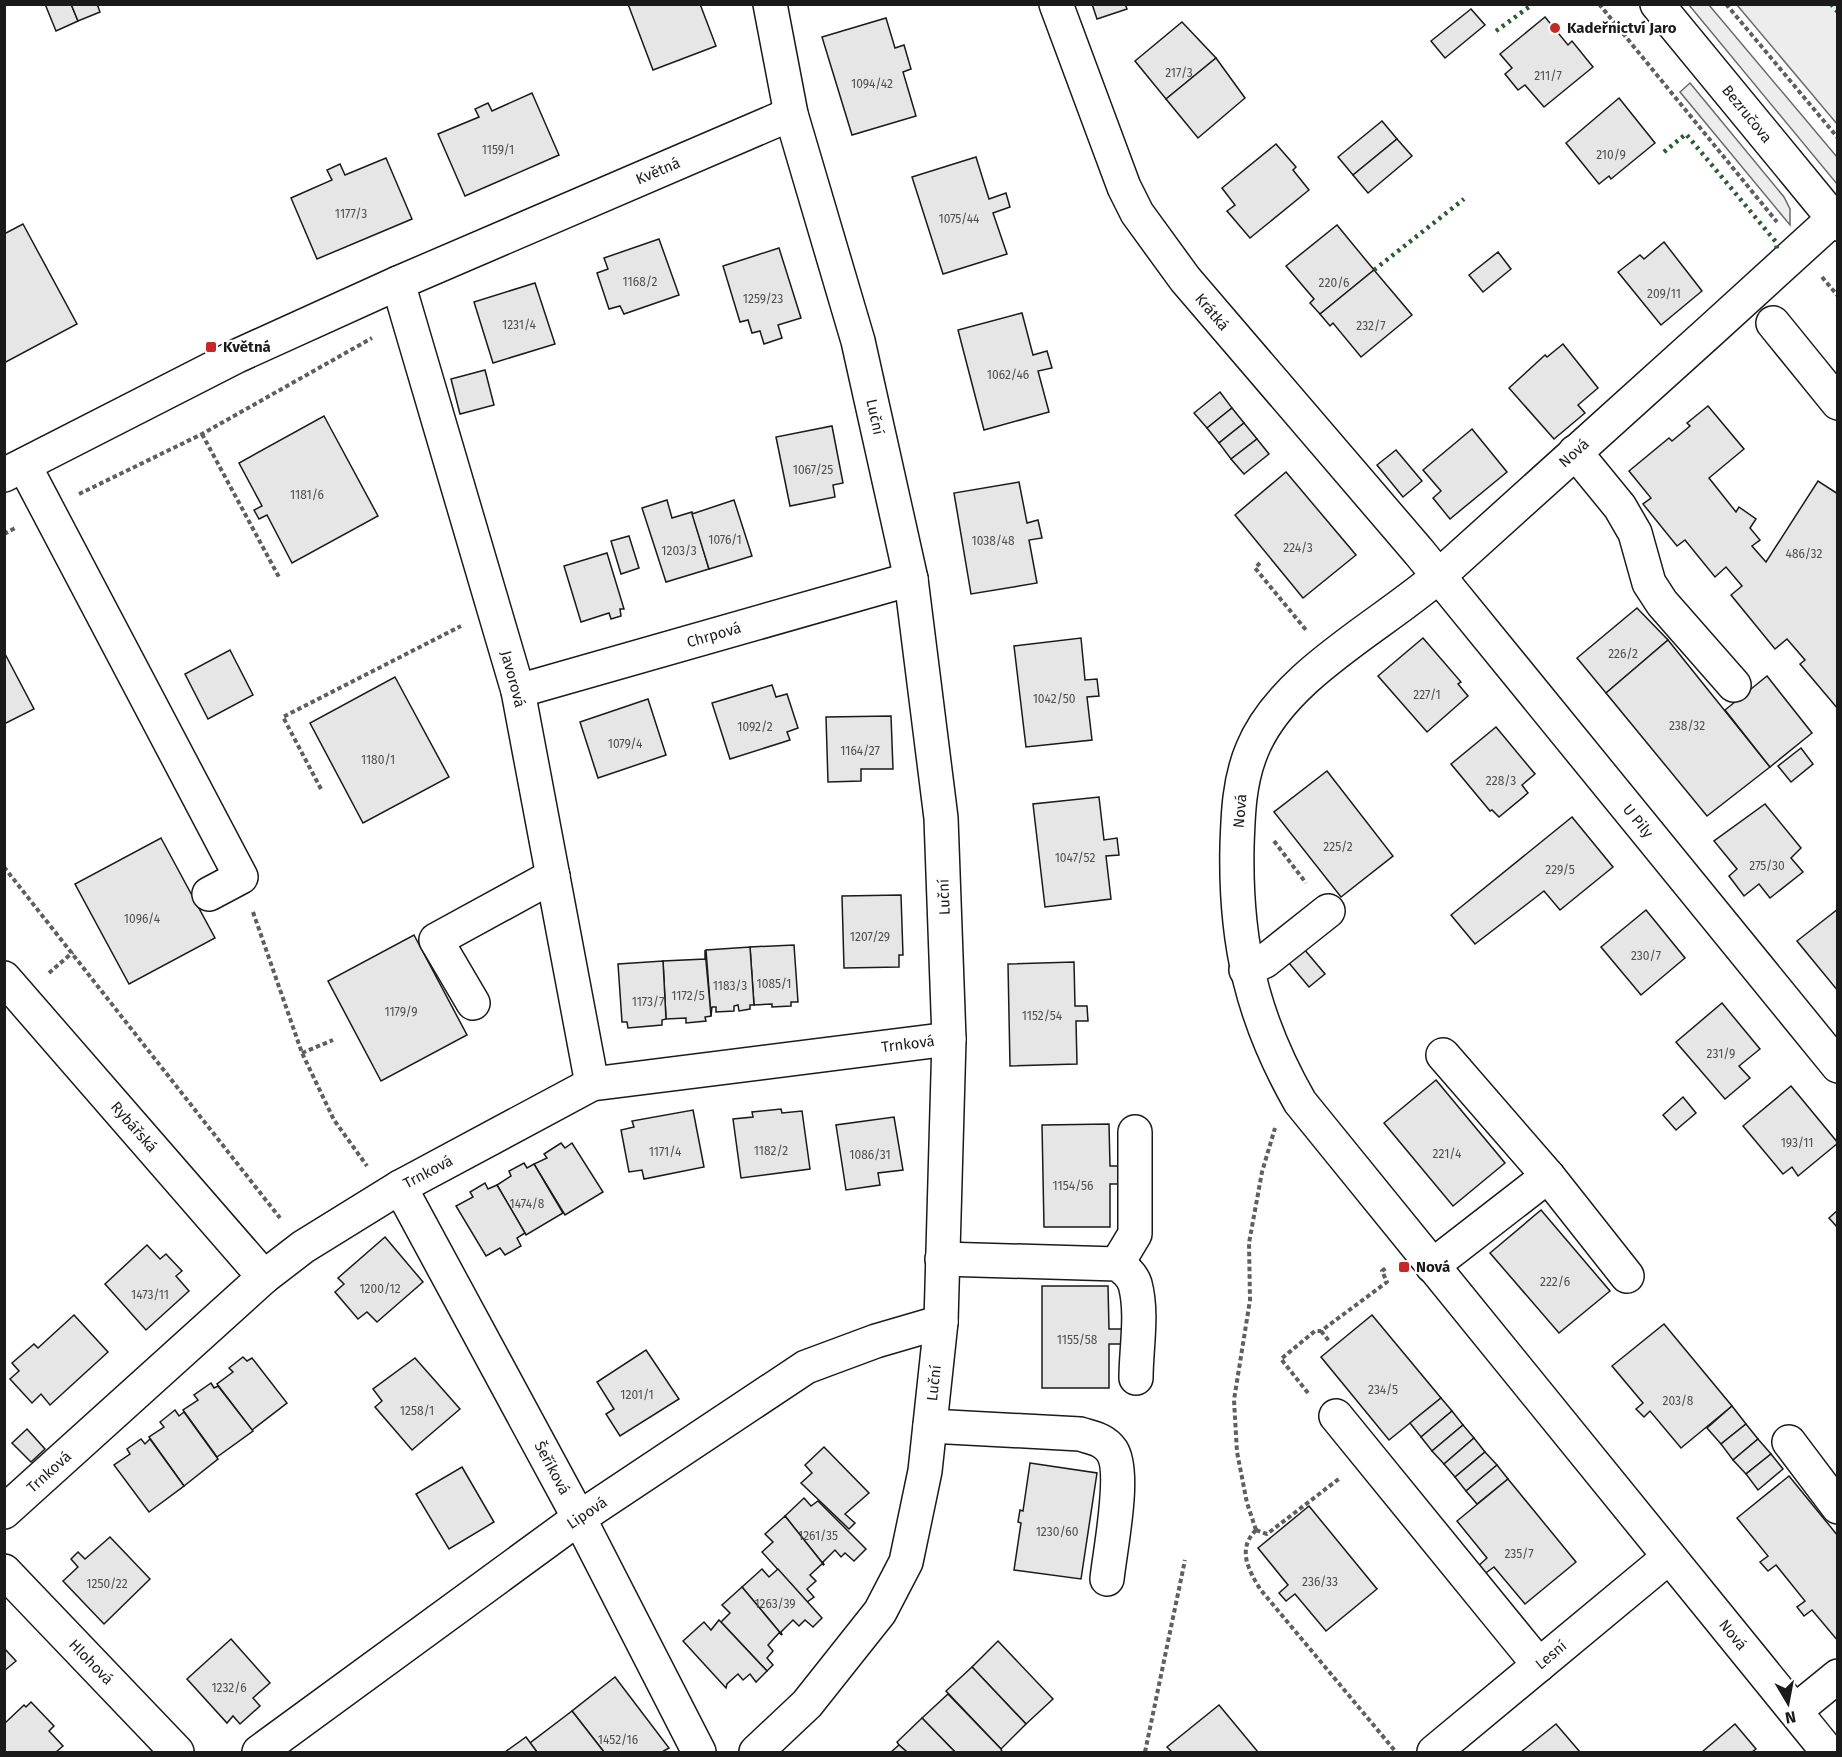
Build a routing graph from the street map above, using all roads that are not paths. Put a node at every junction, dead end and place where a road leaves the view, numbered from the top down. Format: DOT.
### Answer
graph roads {
  1 [pos="770,4"];
  2 [pos="1056,4"];
  3 [pos="1657,4"];
  4 [pos="791,114"];
  5 [pos="1835,222"];
  6 [pos="398,283"];
  7 [pos="1773,323"];
  8 [pos="1838,404"];
  9 [pos="1575,452"];
  10 [pos="14,470"];
  11 [pos="1438,576"];
  12 [pos="911,579"];
  13 [pos="1734,685"];
  14 [pos="518,691"];
  15 [pos="553,876"];
  16 [pos="209,894"];
  17 [pos="1328,911"];
  18 [pos="1246,970"];
  19 [pos="4,978"];
  20 [pos="473,1003"];
  21 [pos="949,1039"];
  22 [pos="1443,1055"];
  23 [pos="1838,1066"];
  24 [pos="592,1084"];
  25 [pos="1135,1132"];
  26 [pos="1548,1176"];
  27 [pos="393,1191"];
  28 [pos="942,1259"];
  29 [pos="1117,1264"];
  30 [pos="1432,1266"];
  31 [pos="1627,1276"];
  32 [pos="264,1277"];
  33 [pos="941,1322"];
  34 [pos="1136,1378"];
  35 [pos="1336,1416"];
  36 [pos="930,1426"];
  37 [pos="1789,1442"];
  38 [pos="1838,1507"];
  39 [pos="4,1512"];
  40 [pos="579,1518"];
  41 [pos="1669,1557"];
  42 [pos="4,1571"];
  43 [pos="1107,1579"];
  44 [pos="1539,1665"];
  45 [pos="1838,1676"];
  46 [pos="1795,1711"];
  47 [pos="177,1752"];
  48 [pos="259,1752"];
  49 [pos="699,1752"];
  50 [pos="756,1752"];
  51 [pos="1434,1752"];
  52 [pos="1828,1752"];
  1 -- 4 [label="street, Luční"];
  2 -- 11 [label="street, Krátká"];
  3 -- 5 [label="street, Bezručova"];
  4 -- 6 [label="street, Květná"];
  4 -- 12 [label="street, Luční"];
  5 -- 9 [label="street, Nová"];
  6 -- 10 [label="street, Květná"];
  6 -- 14 [label="street, Javorová"];
  7 -- 8 [label="street"];
  9 -- 11 [label="street, Nová"];
  9 -- 13 [label="street"];
  10 -- 16 [label="street"];
  11 -- 18 [label="street, Nová"];
  11 -- 23 [label="street, U Pily"];
  12 -- 14 [label="street, Chrpová"];
  12 -- 21 [label="street, Luční"];
  14 -- 15 [label="street, Javorová"];
  15 -- 20 [label="street"];
  15 -- 24 [label="street, Javorová"];
  17 -- 18 [label="street"];
  18 -- 30 [label="street, Nová"];
  19 -- 32 [label="street, Rybářská"];
  21 -- 24 [label="street, Trnková"];
  21 -- 28 [label="street, Luční"];
  22 -- 26 [label="street"];
  24 -- 27 [label="street, Trnková"];
  25 -- 29 [label="street"];
  26 -- 30 [label="street"];
  26 -- 31 [label="street"];
  27 -- 32 [label="street, Trnková"];
  27 -- 40 [label="street, Šeříková"];
  28 -- 29 [label="street"];
  28 -- 33 [label="street, Luční"];
  29 -- 34 [label="street"];
  30 -- 41 [label="street, Nová"];
  32 -- 39 [label="street, Trnková"];
  33 -- 36 [label="street, Luční"];
  33 -- 40 [label="street, Lipová"];
  35 -- 44 [label="street"];
  36 -- 43 [label="street"];
  36 -- 50 [label="street, Luční"];
  37 -- 38 [label="street"];
  40 -- 48 [label="street, Lipová"];
  40 -- 49 [label="street, Šeříková"];
  41 -- 44 [label="street, Lesní"];
  41 -- 46 [label="street, Nová"];
  42 -- 47 [label="street, Hlohová"];
  44 -- 51 [label="street, Lesní"];
  45 -- 46 [label="street"];
  46 -- 52 [label="street, Nová"];
}
